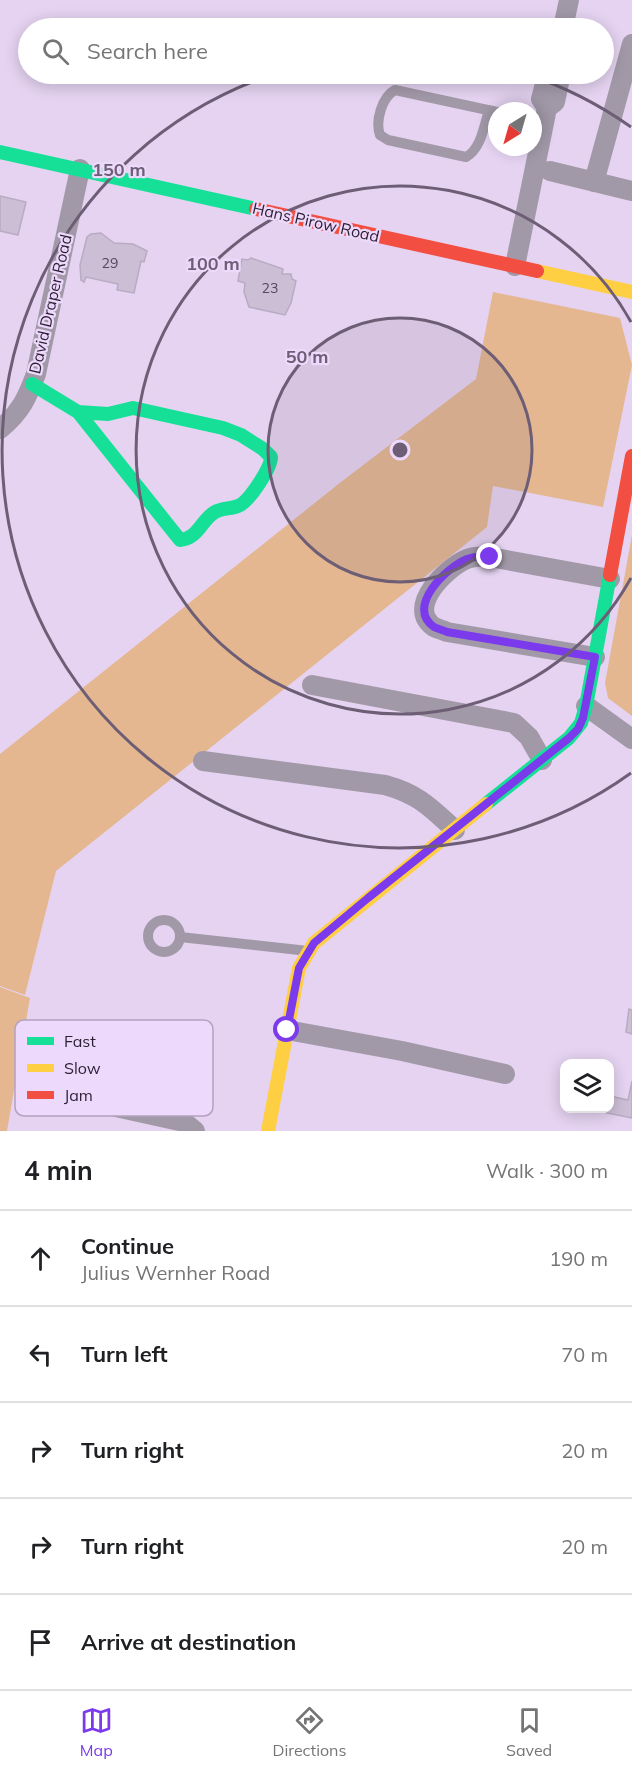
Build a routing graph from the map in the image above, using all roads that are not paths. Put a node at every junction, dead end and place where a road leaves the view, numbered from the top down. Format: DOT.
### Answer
graph roads {
  1 [pos="568,0"];
  2 [pos="564,18"];
  3 [pos="632,44"];
  4 [pos="560,84"];
  5 [pos="493,111"];
  6 [pos="542,115"];
  7 [pos="0,152"];
  8 [pos="534,156"];
  9 [pos="80,169"];
  10 [pos="550,171"];
  11 [pos="594,182"];
  12 [pos="632,191"];
  13 [pos="515,266"];
  14 [pos="632,292"];
  15 [pos="32,384"];
  16 [pos="78,412"];
  17 [pos="0,429"];
  18 [pos="632,456"];
  19 [pos="610,579"];
  20 [pos="595,657"];
  21 [pos="312,685"];
  22 [pos="586,706"];
  23 [pos="632,739"];
  24 [pos="542,760"];
  25 [pos="203,761"];
  26 [pos="455,830"];
  27 [pos="180,937"];
  28 [pos="308,951"];
  29 [pos="287,1030"];
  30 [pos="505,1074"];
  31 [pos="157,1116"];
  32 [pos="195,1131"];
  33 [pos="268,1131"];
  1 -- 2 [label="street"];
  3 -- 11 [label="street"];
  4 -- 6 [label="street"];
  5 -- 5 [label="lane"];
  7 -- 9 [label="street, Hans Pirow Road"];
  8 -- 13 [label="street"];
  9 -- 13 [label="street, Hans Pirow Road"];
  9 -- 15 [label="street, David Draper Road"];
  10 -- 11 [label="street"];
  11 -- 12 [label="street"];
  13 -- 14 [label="street, Hans Pirow Road"];
  15 -- 16 [label="street"];
  15 -- 17 [label="street, David Draper Road"];
  16 -- 16 [label="street"];
  18 -- 19 [label="street"];
  19 -- 20 [label="street"];
  19 -- 20 [label="street"];
  20 -- 22 [label="street"];
  21 -- 24 [label="street"];
  22 -- 23 [label="street"];
  22 -- 24 [label="street"];
  24 -- 26 [label="street"];
  25 -- 26 [label="street"];
  26 -- 28 [label="street"];
  27 -- 28 [label="lane"];
  28 -- 29 [label="street"];
  29 -- 30 [label="street"];
  29 -- 33 [label="street"];
  31 -- 32 [label="street"];
}
